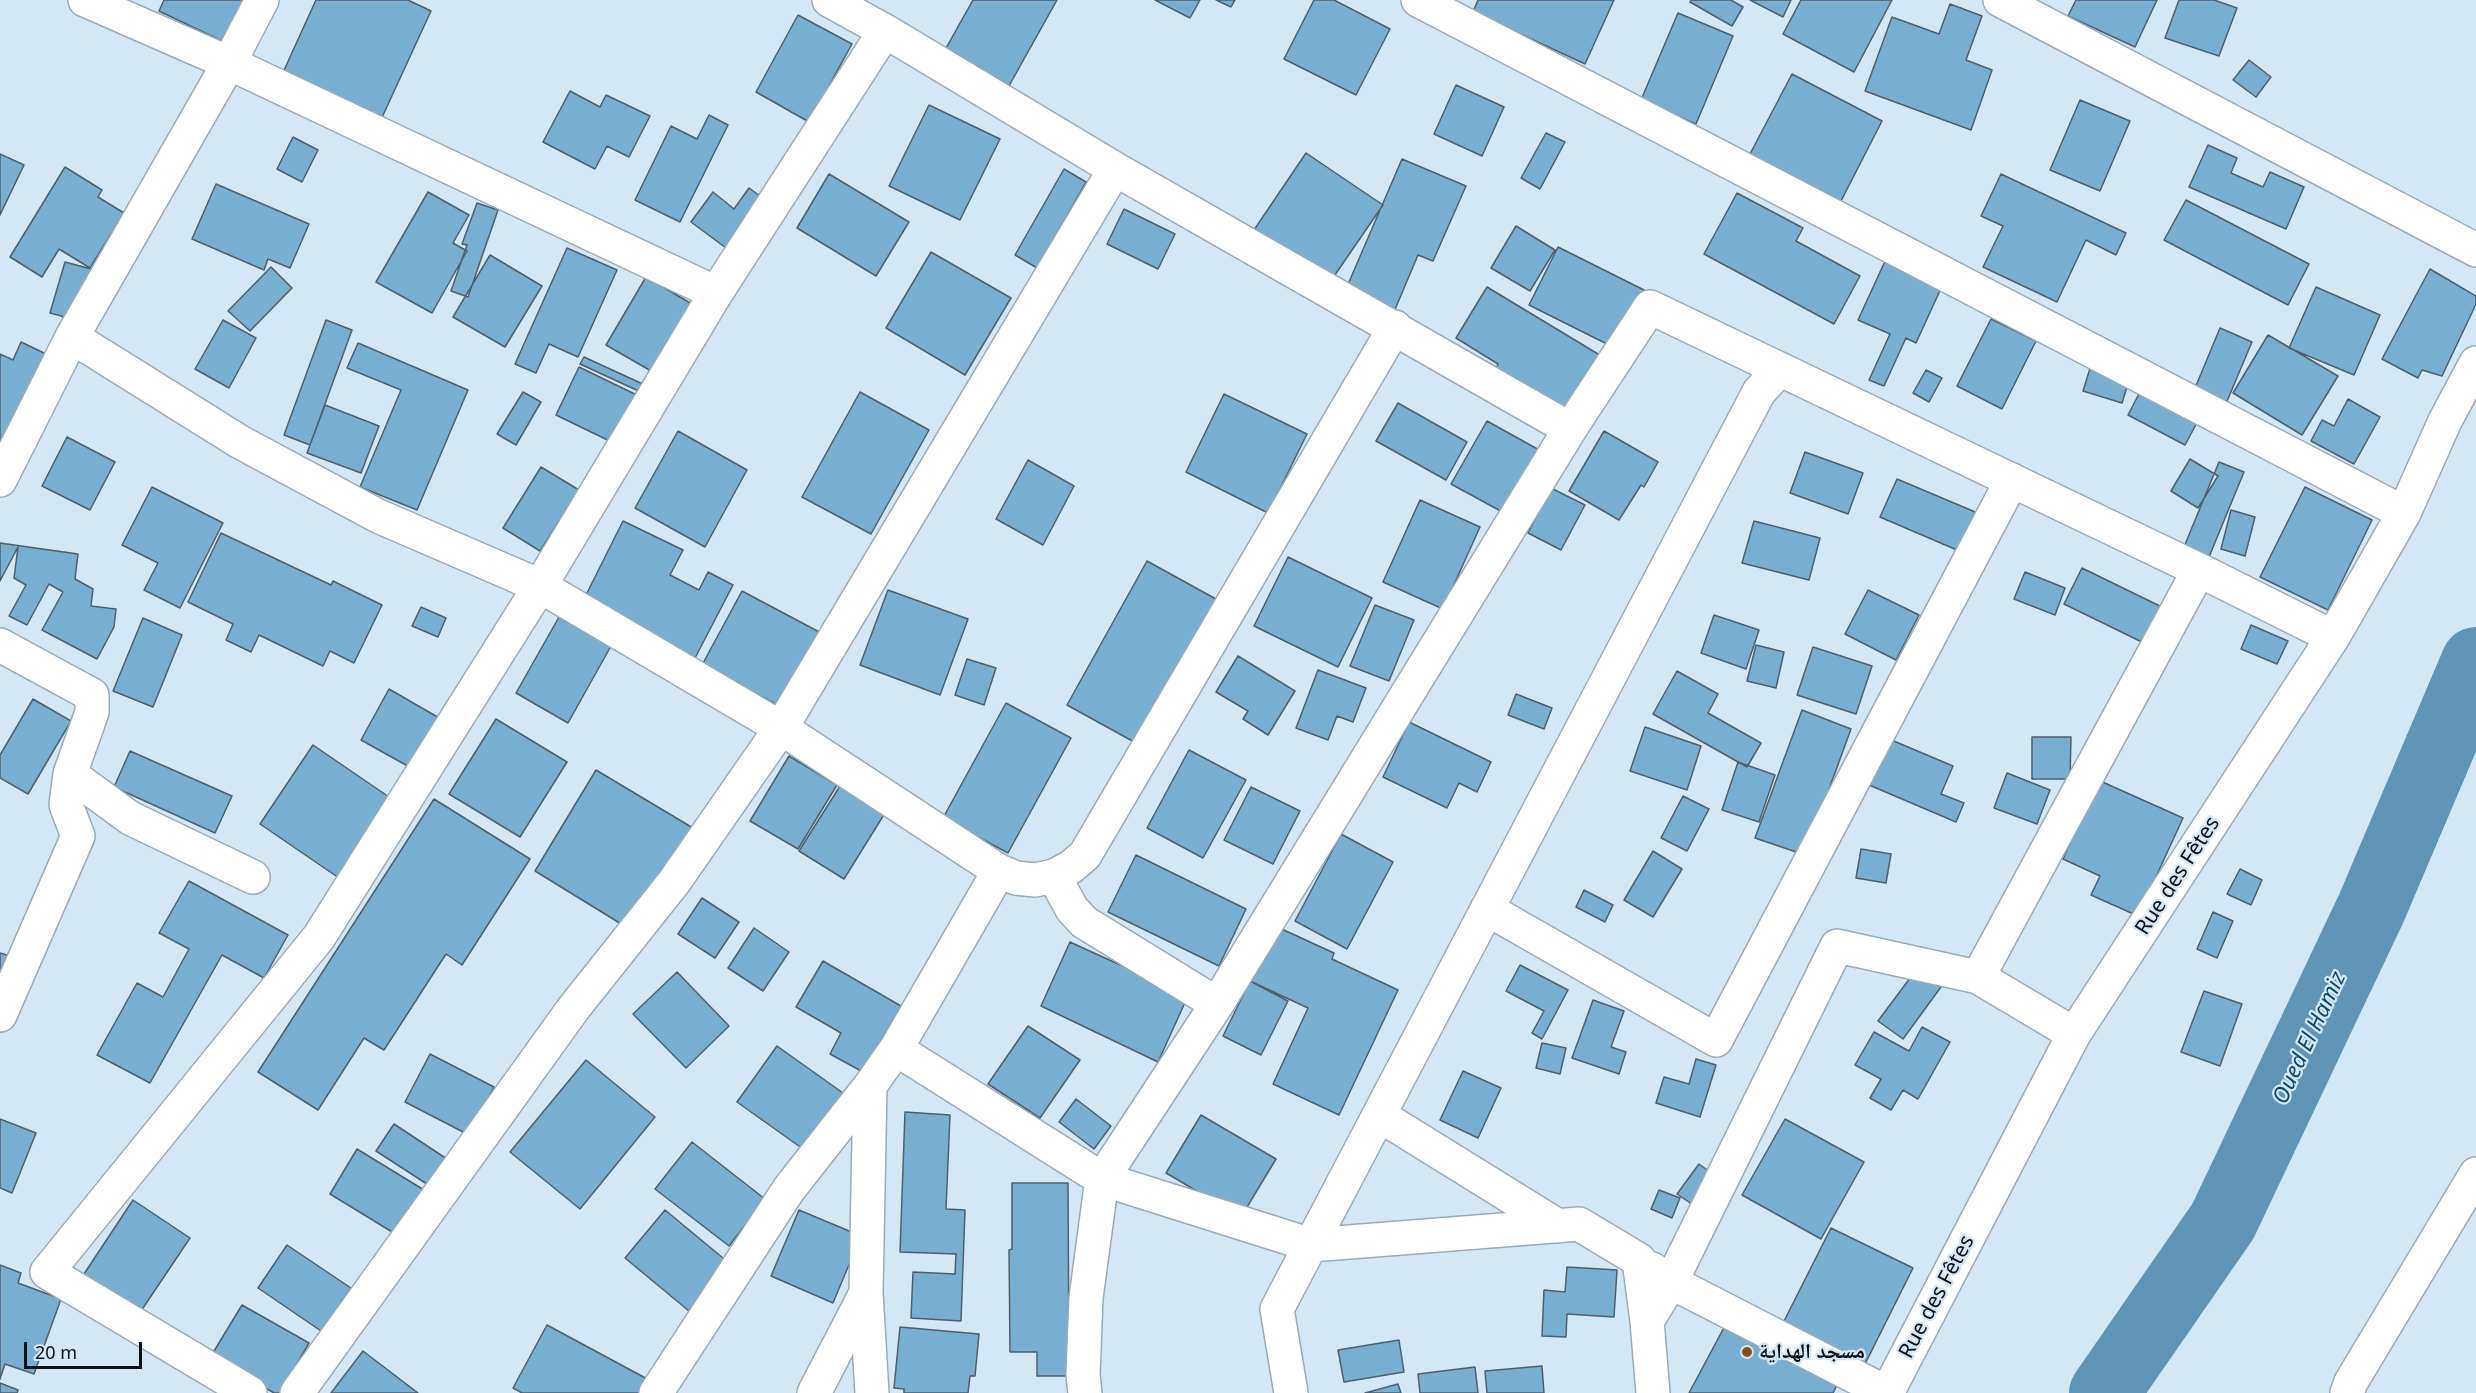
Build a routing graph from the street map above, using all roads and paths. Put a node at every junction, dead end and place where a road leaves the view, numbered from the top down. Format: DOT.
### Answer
graph roads {
  1 [pos="85,0"];
  2 [pos="261,0"];
  3 [pos="829,0"];
  4 [pos="1418,0"];
  5 [pos="2000,0"];
  6 [pos="885,31"];
  7 [pos="229,63"];
  8 [pos="1115,169"];
  9 [pos="2476,250"];
  10 [pos="716,293"];
  11 [pos="1395,327"];
  12 [pos="72,337"];
  13 [pos="2476,363"];
  14 [pos="1780,369"];
  15 [pos="1570,429"];
  16 [pos="0,480"];
  17 [pos="2012,480"];
  18 [pos="2404,513"];
  19 [pos="2199,570"];
  20 [pos="540,586"];
  21 [pos="2333,637"];
  22 [pos="0,645"];
  23 [pos="781,728"];
  24 [pos="69,774"];
  25 [pos="999,871"];
  26 [pos="1054,876"];
  27 [pos="253,877"];
  28 [pos="1487,909"];
  29 [pos="1978,977"];
  30 [pos="1217,1004"];
  31 [pos="0,1015"];
  32 [pos="2074,1034"];
  33 [pos="896,1049"];
  34 [pos="870,1086"];
  35 [pos="1379,1115"];
  36 [pos="2476,1174"];
  37 [pos="1102,1179"];
  38 [pos="1558,1226"];
  39 [pos="1311,1245"];
  40 [pos="1639,1260"];
  41 [pos="1671,1282"];
  42 [pos="866,1293"];
  43 [pos="1647,1321"];
  44 [pos="250,1393"];
  45 [pos="297,1393"];
  46 [pos="656,1393"];
  47 [pos="814,1393"];
  48 [pos="873,1393"];
  49 [pos="1085,1393"];
  50 [pos="1291,1393"];
  51 [pos="1653,1393"];
  52 [pos="1887,1393"];
  53 [pos="2347,1393"];
  1 -- 7 [label="street"];
  2 -- 7 [label="street"];
  3 -- 6 [label="street"];
  4 -- 18 [label="street"];
  5 -- 9 [label="street"];
  6 -- 8 [label="street"];
  6 -- 10 [label="street"];
  7 -- 10 [label="street"];
  7 -- 12 [label="street"];
  8 -- 11 [label="street"];
  8 -- 23 [label="street"];
  10 -- 20 [label="street"];
  11 -- 15 [label="street"];
  11 -- 26 [label="street"];
  12 -- 16 [label="street"];
  12 -- 20 [label="street"];
  13 -- 18 [label="street, Rue des Fêtes"];
  14 -- 15 [label="street"];
  14 -- 17 [label="street"];
  14 -- 28 [label="street"];
  15 -- 30 [label="street"];
  17 -- 19 [label="street"];
  17 -- 28 [label="street"];
  18 -- 21 [label="street, Rue des Fêtes"];
  19 -- 21 [label="street"];
  19 -- 29 [label="street"];
  20 -- 23 [label="street"];
  20 -- 44 [label="street"];
  21 -- 32 [label="street, Rue des Fêtes"];
  22 -- 24 [label="street"];
  23 -- 25 [label="street"];
  23 -- 45 [label="street"];
  24 -- 27 [label="street"];
  24 -- 31 [label="street"];
  25 -- 26 [label="street"];
  25 -- 33 [label="street"];
  26 -- 30 [label="street"];
  28 -- 35 [label="street"];
  29 -- 32 [label="street"];
  29 -- 41 [label="street"];
  30 -- 37 [label="street"];
  32 -- 52 [label="street, Rue des Fêtes"];
  33 -- 34 [label="street"];
  33 -- 37 [label="street"];
  34 -- 42 [label="street"];
  34 -- 46 [label="street"];
  35 -- 38 [label="street"];
  35 -- 39 [label="street"];
  36 -- 53 [label="street"];
  37 -- 39 [label="street"];
  37 -- 49 [label="street"];
  38 -- 39 [label="street"];
  38 -- 40 [label="street"];
  39 -- 50 [label="street"];
  40 -- 41 [label="street"];
  40 -- 43 [label="street"];
  41 -- 43 [label="street"];
  41 -- 52 [label="street"];
  42 -- 47 [label="street"];
  42 -- 48 [label="street"];
  43 -- 51 [label="street"];
}
